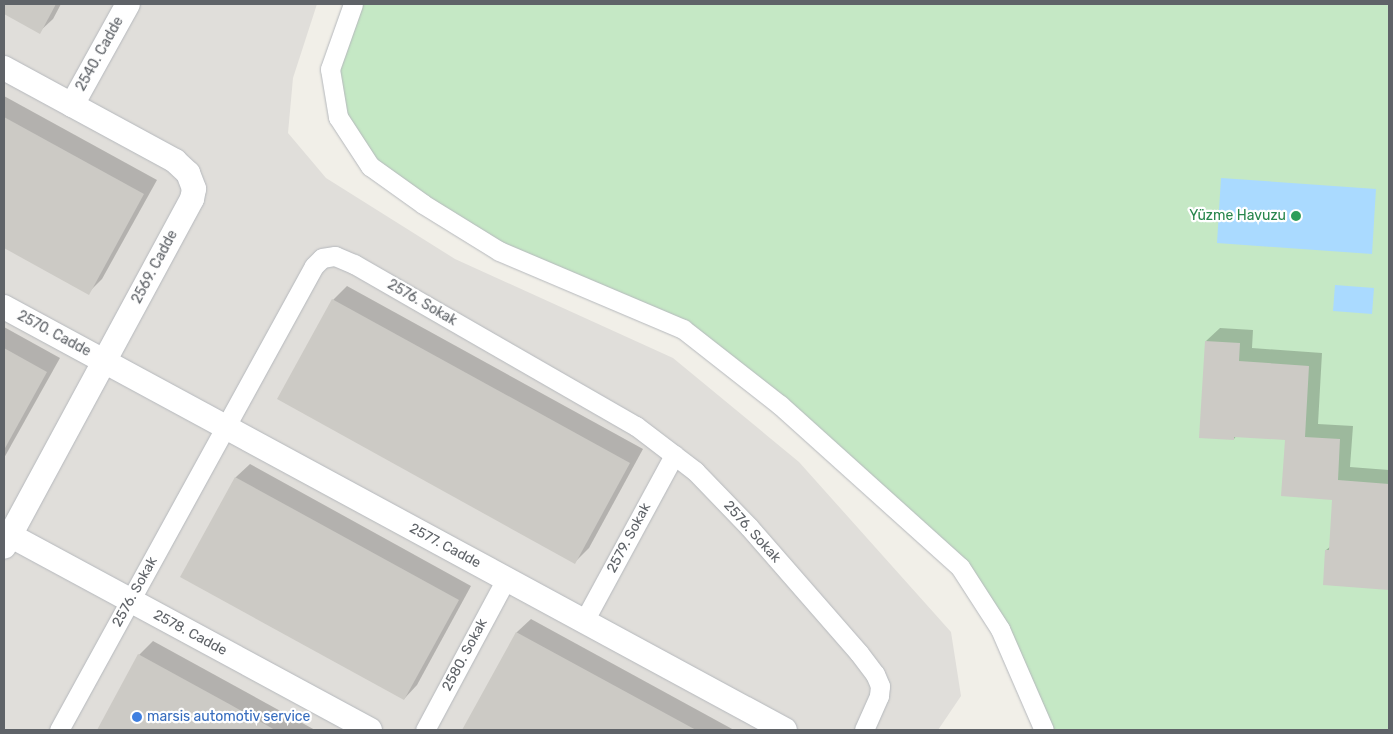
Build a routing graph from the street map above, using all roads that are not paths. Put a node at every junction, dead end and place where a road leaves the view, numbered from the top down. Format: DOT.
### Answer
graph roads {
  1 [pos="128,4"];
  2 [pos="353,4"];
  3 [pos="4,68"];
  4 [pos="72,105"];
  5 [pos="4,306"];
  6 [pos="104,361"];
  7 [pos="226,427"];
  8 [pos="674,455"];
  9 [pos="6,538"];
  10 [pos="506,579"];
  11 [pos="130,601"];
  12 [pos="584,621"];
  13 [pos="59,730"];
  14 [pos="370,730"];
  15 [pos="425,730"];
  16 [pos="785,730"];
  17 [pos="864,730"];
  18 [pos="1044,730"];
  1 -- 4 [label="street, 2540. Cadde"];
  2 -- 18 [label="street"];
  3 -- 4 [label="street, 2569. Cadde"];
  4 -- 6 [label="street, 2569. Cadde"];
  5 -- 6 [label="street, 2570. Cadde"];
  6 -- 7 [label="street, 2577. Cadde"];
  6 -- 9 [label="street, 2569. Cadde"];
  7 -- 8 [label="street, 2576. Sokak"];
  7 -- 10 [label="street, 2577. Cadde"];
  7 -- 11 [label="street, 2576. Sokak"];
  8 -- 12 [label="street, 2579. Sokak"];
  8 -- 17 [label="street, 2576. Sokak"];
  9 -- 11 [label="street, 2578. Cadde"];
  10 -- 12 [label="street, 2577. Cadde"];
  10 -- 15 [label="street, 2580. Sokak"];
  11 -- 13 [label="street, 2576. Sokak"];
  11 -- 14 [label="street, 2578. Cadde"];
  12 -- 16 [label="street, 2577. Cadde"];
}
